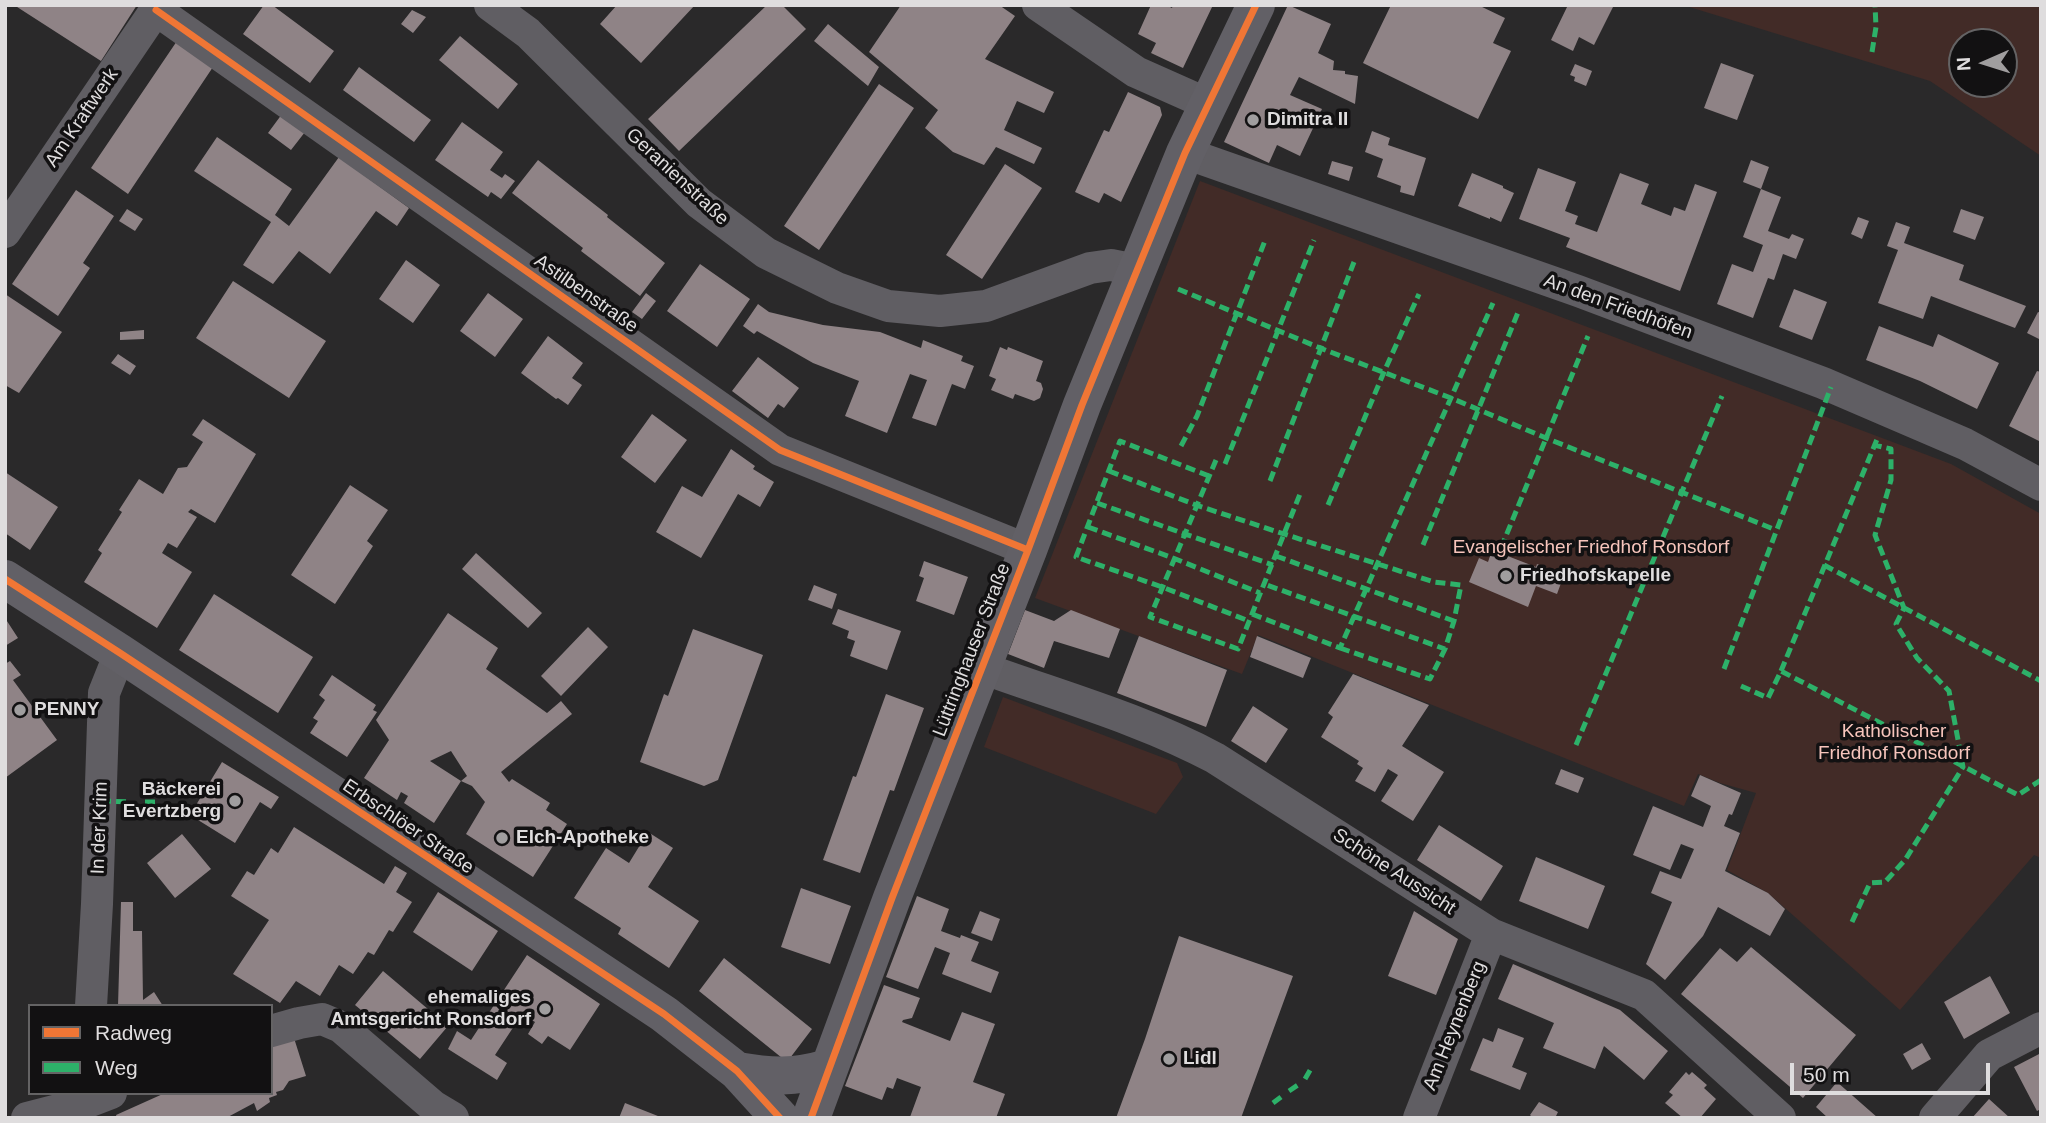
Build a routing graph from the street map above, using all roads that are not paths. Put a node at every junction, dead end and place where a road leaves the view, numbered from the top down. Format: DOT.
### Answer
graph roads {
  1 [pos="490,5"];
  2 [pos="1038,5"];
  3 [pos="1256,5"];
  4 [pos="157,8"];
  5 [pos="1208,104"];
  6 [pos="1185,153"];
  7 [pos="5,232"];
  8 [pos="1136,270"];
  9 [pos="2041,485"];
  10 [pos="1028,550"];
  11 [pos="5,579"];
  12 [pos="120,653"];
  13 [pos="982,668"];
  14 [pos="1491,934"];
  15 [pos="91,1004"];
  16 [pos="2041,1028"];
  17 [pos="273,1030"];
  18 [pos="828,1068"];
  19 [pos="737,1070"];
  20 [pos="82,1103"];
  21 [pos="27,1118"];
  22 [pos="453,1118"];
  23 [pos="780,1118"];
  24 [pos="811,1118"];
  25 [pos="1419,1118"];
  26 [pos="1780,1118"];
  27 [pos="1935,1118"];
  1 -- 8 [label="street, Geranienstraße"];
  2 -- 5 [label="street"];
  3 -- 5 [label="main road, Lüttringhauser Straße"];
  4 -- 7 [label="street, Am Kraftwerk"];
  4 -- 10 [label="street, Astilbenstraße"];
  5 -- 6 [label="main road, Lüttringhauser Straße"];
  6 -- 8 [label="main road, Lüttringhauser Straße"];
  6 -- 9 [label="street, An den Friedhöfen"];
  8 -- 10 [label="main road, Lüttringhauser Straße"];
  10 -- 13 [label="main road, Lüttringhauser Straße"];
  11 -- 12 [label="main road, Erbschlöer Straße"];
  12 -- 15 [label="street, In der Krim"];
  12 -- 19 [label="main road, Erbschlöer Straße"];
  13 -- 14 [label="street, Schöne Aussicht"];
  13 -- 18 [label="main road, Lüttringhauser Straße"];
  14 -- 25 [label="street, Am Heynenberg"];
  14 -- 26 [label="street, Schöne Aussicht"];
  16 -- 27 [label="street"];
  17 -- 22 [label="street"];
  18 -- 19 [label="main road"];
  18 -- 24 [label="main road, Lüttringhauser Straße"];
  19 -- 23 [label="main road, Erbschlöer Straße"];
  20 -- 21 [label="street"];
}
